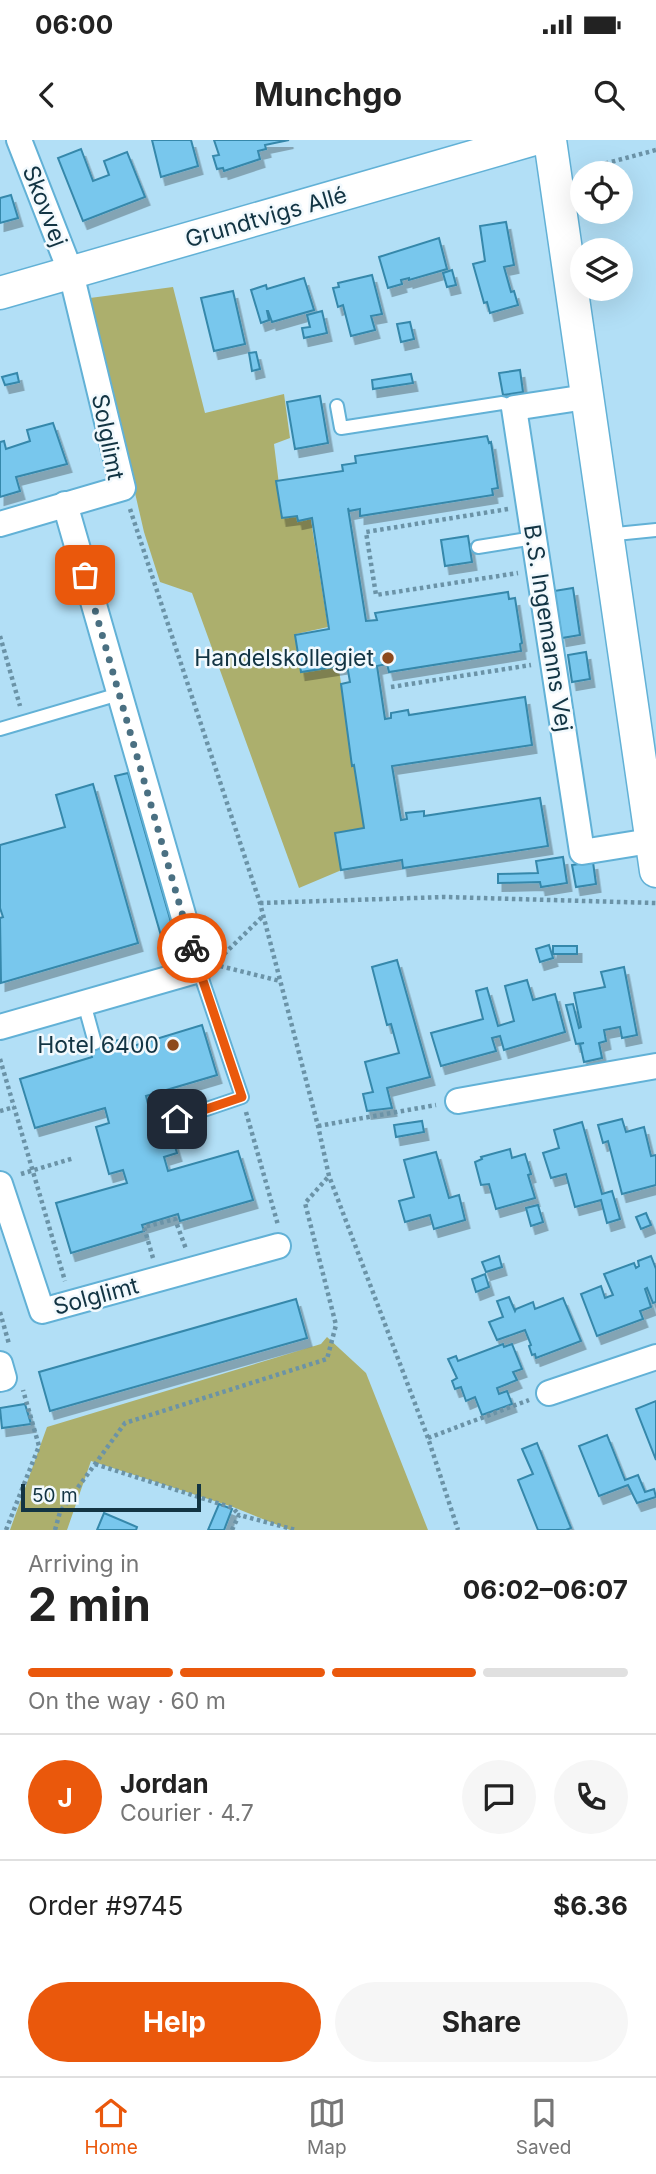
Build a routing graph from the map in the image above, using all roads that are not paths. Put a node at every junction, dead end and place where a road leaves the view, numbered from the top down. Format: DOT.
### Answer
graph roads {
  1 [pos="19,140"];
  2 [pos="531,140"];
  3 [pos="550,140"];
  4 [pos="71,273"];
  5 [pos="0,293"];
  6 [pos="586,397"];
  7 [pos="337,406"];
  8 [pos="514,408"];
  9 [pos="65,504"];
  10 [pos="0,524"];
  11 [pos="656,530"];
  12 [pos="606,535"];
  13 [pos="534,538"];
  14 [pos="478,547"];
  15 [pos="119,694"];
  16 [pos="0,729"];
  17 [pos="653,856"];
  18 [pos="198,970"];
  19 [pos="84,1003"];
  20 [pos="0,1027"];
  21 [pos="95,1043"];
  22 [pos="656,1066"];
  23 [pos="458,1101"];
  24 [pos="177,1119"];
  25 [pos="5,1180"];
  26 [pos="274,1239"];
  27 [pos="656,1357"];
  28 [pos="549,1393"];
  1 -- 4 [label="street, Skovvej"];
  2 -- 4 [label="street, Grundtvigs Allé"];
  3 -- 6 [label="street, B.S. Ingemanns Vej"];
  4 -- 5 [label="street, Grundtvigs Allé"];
  4 -- 9 [label="street, Solglimt"];
  6 -- 8 [label="street"];
  6 -- 12 [label="street, B.S. Ingemanns Vej"];
  7 -- 8 [label="lane"];
  8 -- 13 [label="street, B.S. Ingemanns Vej"];
  9 -- 10 [label="street, Solglimt"];
  9 -- 15 [label="street"];
  11 -- 12 [label="lane"];
  12 -- 17 [label="street, B.S. Ingemanns Vej"];
  13 -- 14 [label="lane"];
  13 -- 17 [label="street, B.S. Ingemanns Vej"];
  15 -- 16 [label="lane"];
  15 -- 18 [label="street"];
  18 -- 19 [label="street"];
  18 -- 24 [label="lane"];
  19 -- 20 [label="street"];
  19 -- 21 [label="lane"];
  22 -- 23 [label="street"];
  25 -- 26 [label="street, Solglimt"];
  27 -- 28 [label="street"];
}
